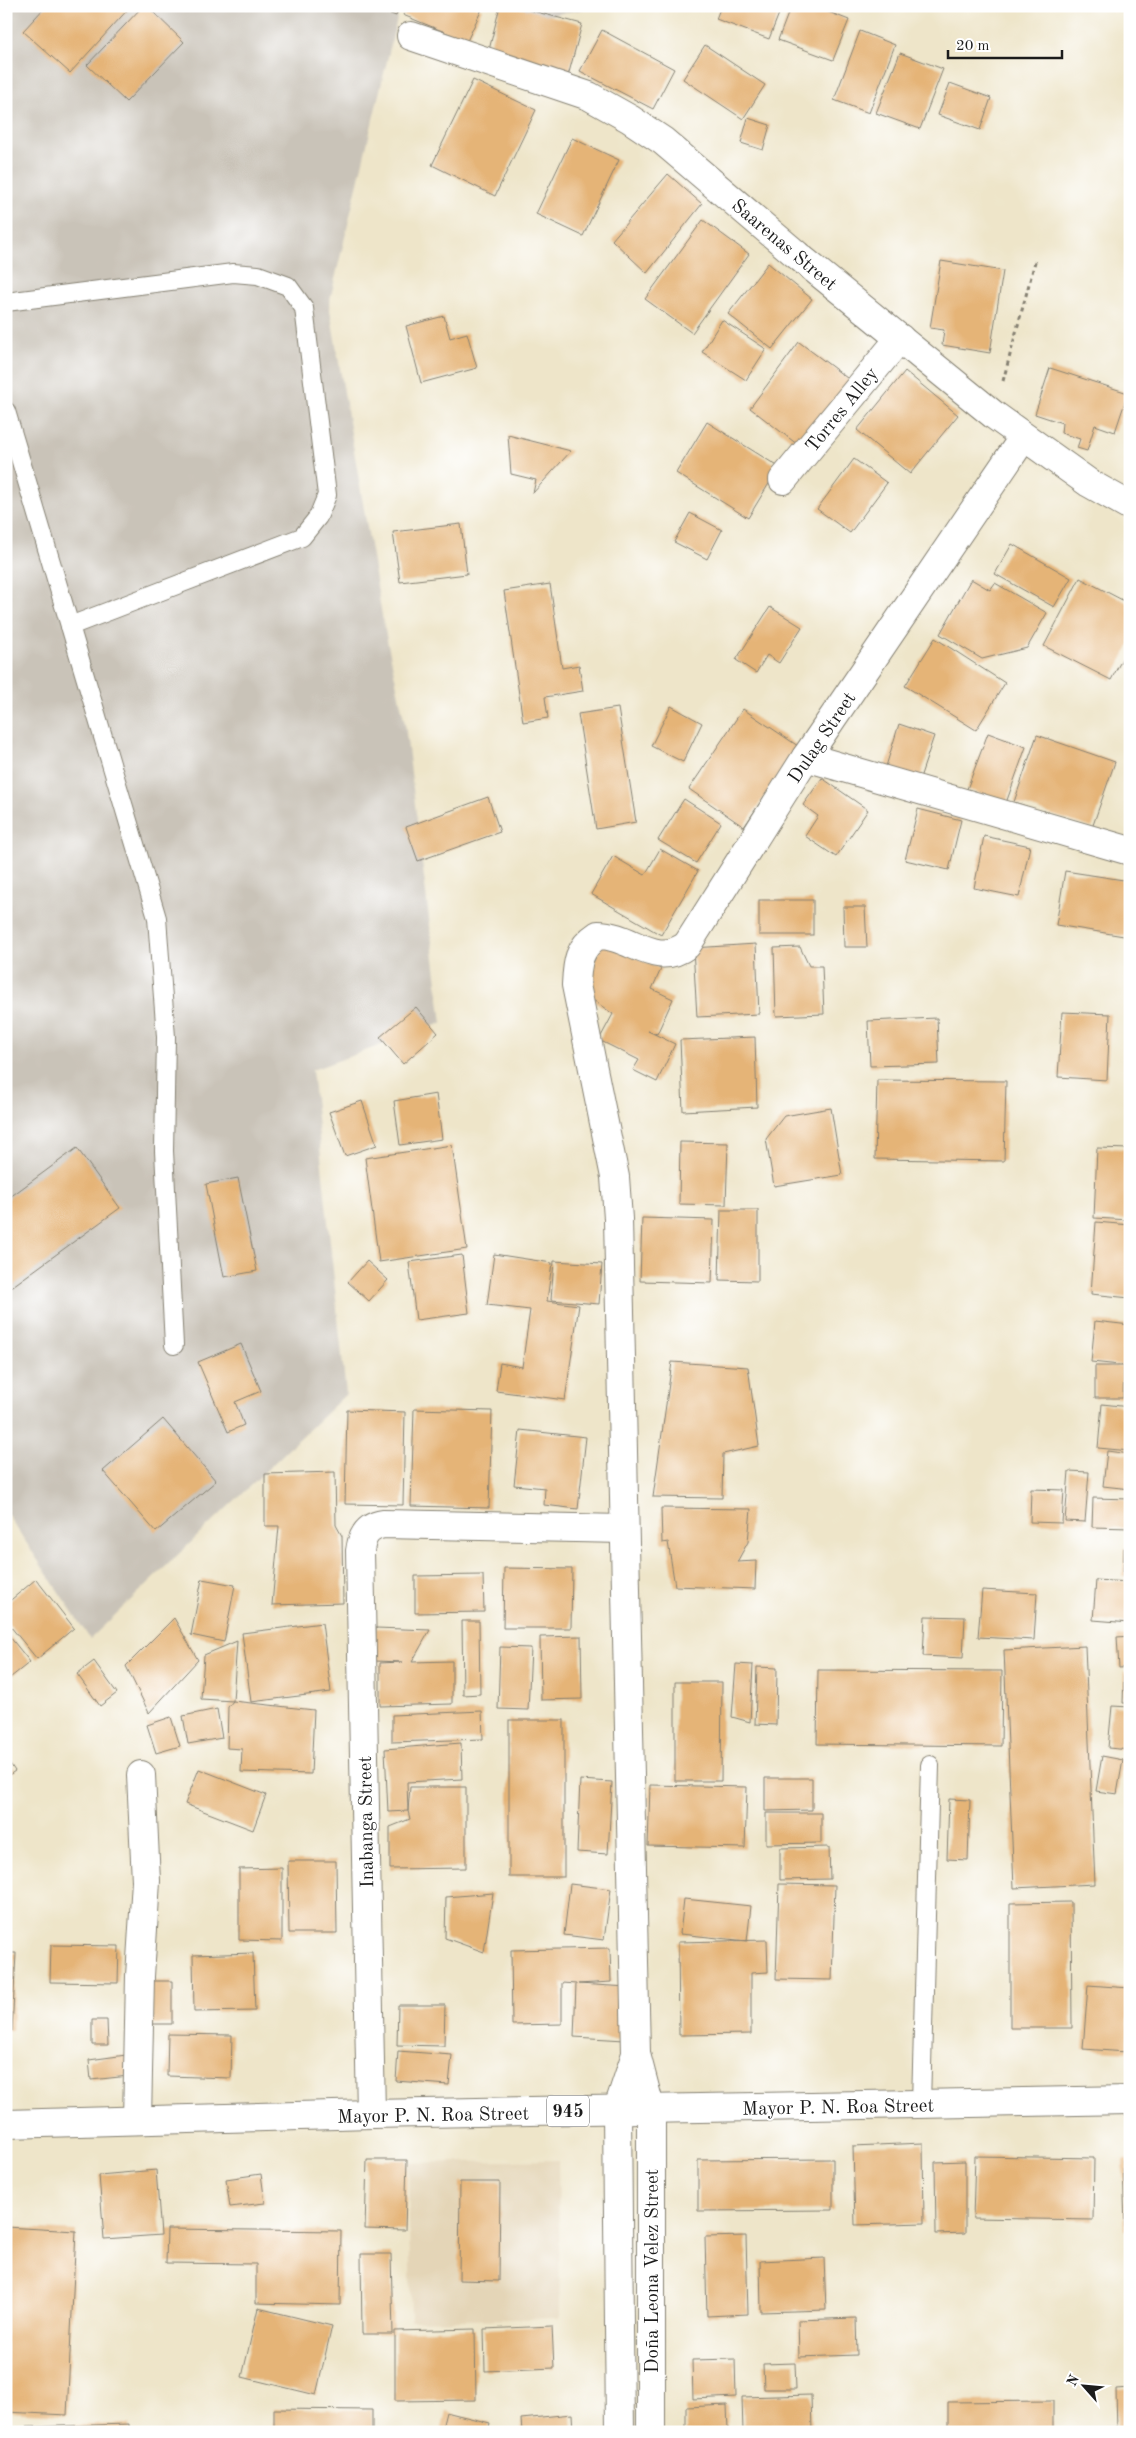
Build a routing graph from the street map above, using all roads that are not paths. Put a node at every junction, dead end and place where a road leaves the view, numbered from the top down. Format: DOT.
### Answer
graph roads {
  1 [pos="411,36"];
  2 [pos="6,302"];
  3 [pos="900,338"];
  4 [pos="6,411"];
  5 [pos="1023,438"];
  6 [pos="783,480"];
  7 [pos="1130,506"];
  8 [pos="70,626"];
  9 [pos="806,757"];
  10 [pos="1130,851"];
  11 [pos="174,1345"];
  12 [pos="624,1529"];
  13 [pos="930,1765"];
  14 [pos="141,1775"];
  15 [pos="636,2054"];
  16 [pos="1130,2100"];
  17 [pos="921,2104"];
  18 [pos="617,2111"];
  19 [pos="652,2111"];
  20 [pos="371,2114"];
  21 [pos="137,2120"];
  22 [pos="6,2124"];
  23 [pos="620,2432"];
  24 [pos="651,2432"];
  1 -- 3 [label="street, Saarenas Street"];
  2 -- 8 [label="lane"];
  3 -- 5 [label="street, Saarenas Street"];
  3 -- 6 [label="street, Torres Alley"];
  4 -- 8 [label="lane"];
  5 -- 7 [label="street, Saarenas Street"];
  5 -- 9 [label="street, Dulag Street"];
  8 -- 11 [label="lane"];
  9 -- 10 [label="street"];
  9 -- 12 [label="street, Dulag Street"];
  12 -- 15 [label="street"];
  12 -- 20 [label="street, Inabanga Street"];
  13 -- 17 [label="lane"];
  14 -- 21 [label="street"];
  15 -- 18 [label="street, Doña Leona Velez Street"];
  15 -- 19 [label="street, Doña Leona Velez Street"];
  16 -- 17 [label="street, Mayor P. N. Roa Street / 945"];
  17 -- 19 [label="street, Mayor P. N. Roa Street / 945"];
  18 -- 19 [label="street, Mayor P. N. Roa Street / 945"];
  18 -- 20 [label="street, Mayor P. N. Roa Street / 945"];
  18 -- 23 [label="street, Doña Leona Velez Street"];
  19 -- 24 [label="street, Doña Leona Velez Street"];
  20 -- 21 [label="street, Mayor P. N. Roa Street / 945"];
  21 -- 22 [label="street, Mayor P. N. Roa Street / 945"];
}
